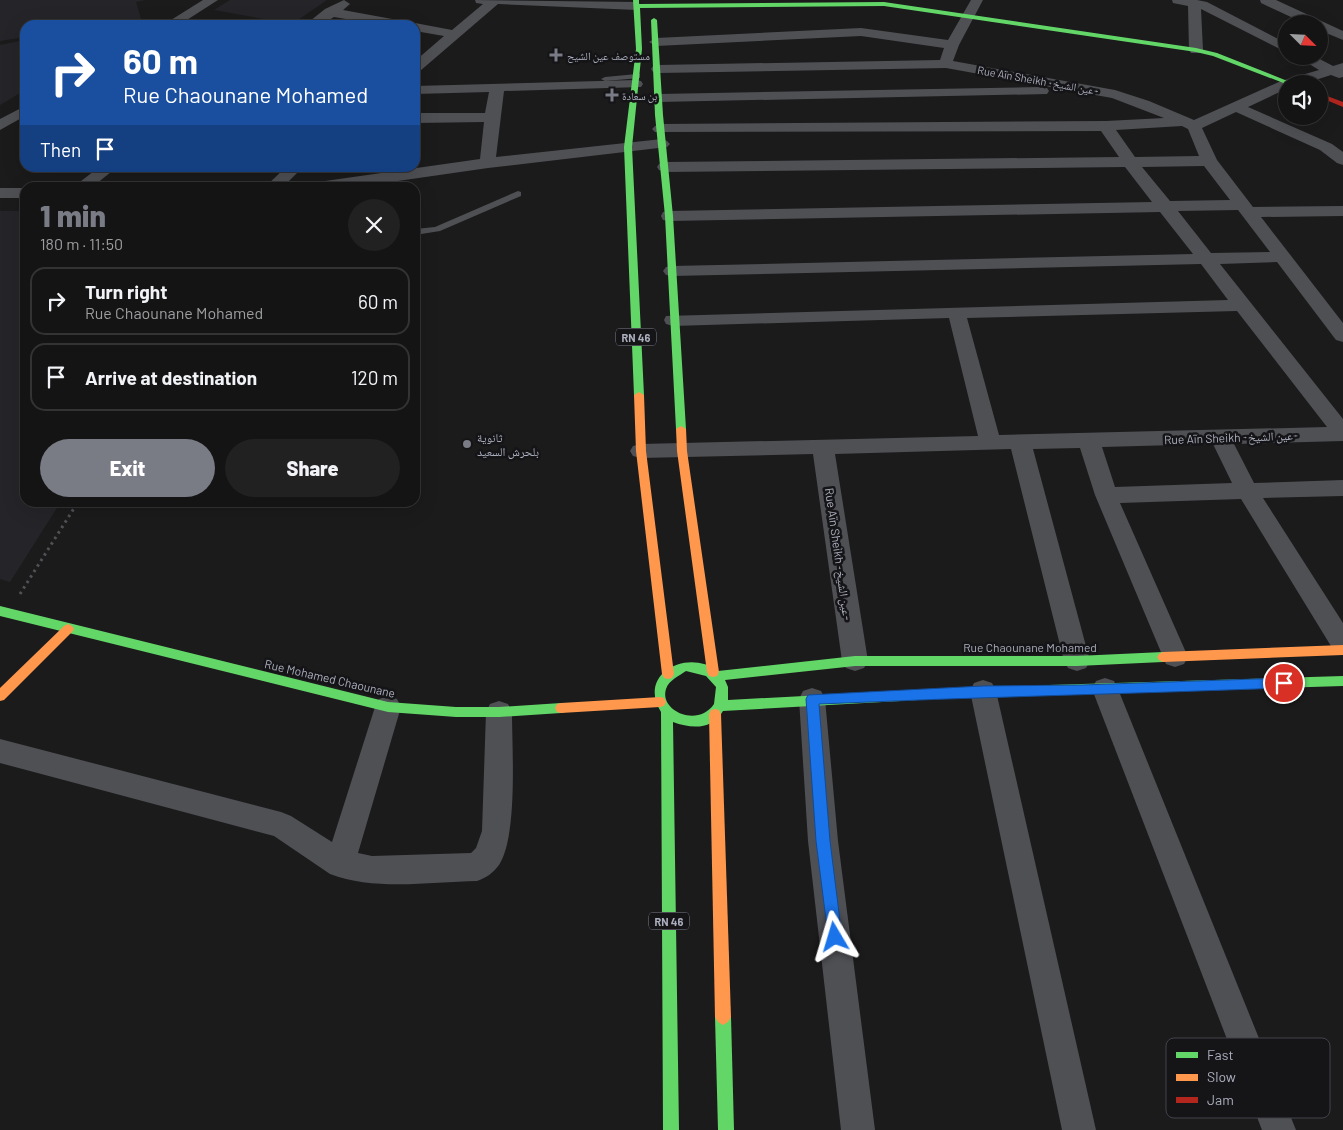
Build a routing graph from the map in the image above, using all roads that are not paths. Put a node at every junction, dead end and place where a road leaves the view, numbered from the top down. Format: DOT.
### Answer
graph roads {
  1 [pos="212,0"];
  2 [pos="350,0"];
  3 [pos="977,0"];
  4 [pos="1178,0"];
  5 [pos="1266,0"];
  6 [pos="487,1"];
  7 [pos="884,2"];
  8 [pos="636,3"];
  9 [pos="653,3"];
  10 [pos="1194,3"];
  11 [pos="330,12"];
  12 [pos="1298,15"];
  13 [pos="968,17"];
  14 [pos="178,20"];
  15 [pos="319,20"];
  16 [pos="375,20"];
  17 [pos="420,28"];
  18 [pos="1328,29"];
  19 [pos="454,34"];
  20 [pos="1343,36"];
  21 [pos="656,42"];
  22 [pos="1278,44"];
  23 [pos="952,45"];
  24 [pos="1196,50"];
  25 [pos="420,60"];
  26 [pos="946,64"];
  27 [pos="1325,65"];
  28 [pos="658,69"];
  29 [pos="1339,71"];
  30 [pos="1324,75"];
  31 [pos="605,79"];
  32 [pos="636,80"];
  33 [pos="1278,80"];
  34 [pos="498,87"];
  35 [pos="1278,89"];
  36 [pos="420,90"];
  37 [pos="1098,90"];
  38 [pos="659,98"];
  39 [pos="1328,99"];
  40 [pos="1343,105"];
  41 [pos="1236,107"];
  42 [pos="20,113"];
  43 [pos="492,117"];
  44 [pos="420,118"];
  45 [pos="1190,124"];
  46 [pos="0,125"];
  47 [pos="1106,126"];
  48 [pos="661,136"];
  49 [pos="628,147"];
  50 [pos="1343,160"];
  51 [pos="1209,161"];
  52 [pos="1130,162"];
  53 [pos="488,163"];
  54 [pos="665,167"];
  55 [pos="102,172"];
  56 [pos="290,172"];
  57 [pos="88,182"];
  58 [pos="279,182"];
  59 [pos="374,182"];
  60 [pos="0,193"];
  61 [pos="20,193"];
  62 [pos="518,194"];
  63 [pos="1163,205"];
  64 [pos="1246,208"];
  65 [pos="1343,211"];
  66 [pos="669,216"];
  67 [pos="420,231"];
  68 [pos="1283,257"];
  69 [pos="1205,258"];
  70 [pos="672,271"];
  71 [pos="1242,305"];
  72 [pos="1324,312"];
  73 [pos="1343,312"];
  74 [pos="957,314"];
  75 [pos="674,320"];
  76 [pos="1343,336"];
  77 [pos="1343,434"];
  78 [pos="1220,438"];
  79 [pos="1089,441"];
  80 [pos="1020,442"];
  81 [pos="991,444"];
  82 [pos="824,448"];
  83 [pos="641,451"];
  84 [pos="682,451"];
  85 [pos="1343,488"];
  86 [pos="1247,491"];
  87 [pos="1106,495"];
  88 [pos="4,612"];
  89 [pos="68,629"];
  90 [pos="1343,644"];
  91 [pos="1343,650"];
  92 [pos="1175,657"];
  93 [pos="855,661"];
  94 [pos="1077,661"];
  95 [pos="668,674"];
  96 [pos="715,674"];
  97 [pos="1343,681"];
  98 [pos="1106,689"];
  99 [pos="983,691"];
  100 [pos="0,696"];
  101 [pos="812,699"];
  102 [pos="663,707"];
  103 [pos="388,708"];
  104 [pos="718,710"];
  105 [pos="499,712"];
  106 [pos="0,750"];
  107 [pos="340,864"];
  108 [pos="1243,1038"];
  109 [pos="1274,1118"];
  110 [pos="671,1130"];
  111 [pos="726,1130"];
  112 [pos="858,1130"];
  113 [pos="1079,1130"];
  114 [pos="1279,1130"];
  1 -- 14 [label="street"];
  2 -- 11 [label="street"];
  3 -- 13 [label="street"];
  4 -- 10 [label="street"];
  5 -- 12 [label="street"];
  6 -- 8 [label="street"];
  6 -- 19 [label="street"];
  7 -- 9 [label="main road"];
  7 -- 13 [label="main road"];
  8 -- 9 [label="main road"];
  8 -- 32 [label="main road, RN 46"];
  9 -- 21 [label="main road, RN 46"];
  10 -- 22 [label="street"];
  10 -- 24 [label="street"];
  11 -- 15 [label="street"];
  11 -- 16 [label="street"];
  13 -- 23 [label="street"];
  13 -- 24 [label="main road"];
  17 -- 19 [label="street"];
  18 -- 20 [label="street"];
  19 -- 25 [label="street"];
  21 -- 23 [label="street"];
  21 -- 28 [label="main road, RN 46"];
  23 -- 26 [label="street"];
  24 -- 33 [label="main road"];
  26 -- 28 [label="street, Rue Aïn Sheikh -عين الشيخ-"];
  26 -- 37 [label="street, Rue Aïn Sheikh -عين الشيخ-"];
  27 -- 29 [label="street"];
  28 -- 38 [label="main road, RN 46"];
  29 -- 30 [label="street"];
  31 -- 32 [label="lane"];
  32 -- 34 [label="street"];
  32 -- 49 [label="main road, RN 46"];
  34 -- 36 [label="street"];
  34 -- 43 [label="street"];
  35 -- 41 [label="street"];
  37 -- 38 [label="street"];
  37 -- 45 [label="street, Rue Aïn Sheikh -عين الشيخ-"];
  38 -- 48 [label="main road, RN 46"];
  39 -- 40 [label="main road"];
  41 -- 45 [label="street"];
  41 -- 50 [label="street"];
  42 -- 46 [label="street"];
  43 -- 44 [label="street"];
  43 -- 53 [label="street"];
  45 -- 47 [label="street"];
  45 -- 51 [label="street"];
  47 -- 48 [label="street"];
  47 -- 52 [label="street, Rue Aïn Sheikh -عين الشيخ-"];
  48 -- 49 [label="street"];
  48 -- 54 [label="main road, RN 46"];
  49 -- 53 [label="street"];
  49 -- 83 [label="main road, RN 46"];
  51 -- 52 [label="street"];
  51 -- 64 [label="street"];
  52 -- 54 [label="street"];
  52 -- 63 [label="street, Rue Aïn Sheikh -عين الشيخ-"];
  53 -- 59 [label="street"];
  54 -- 66 [label="main road, RN 46"];
  55 -- 57 [label="street"];
  56 -- 58 [label="street"];
  60 -- 61 [label="street"];
  62 -- 67 [label="lane"];
  63 -- 64 [label="street"];
  63 -- 66 [label="street"];
  63 -- 69 [label="street, Rue Aïn Sheikh -عين الشيخ-"];
  64 -- 65 [label="street"];
  64 -- 68 [label="street"];
  66 -- 70 [label="main road, RN 46"];
  68 -- 69 [label="street"];
  68 -- 72 [label="street"];
  69 -- 70 [label="street"];
  69 -- 71 [label="street, Rue Aïn Sheikh -عين الشيخ-"];
  70 -- 75 [label="main road, RN 46"];
  71 -- 74 [label="street"];
  71 -- 77 [label="street, Rue Aïn Sheikh -عين الشيخ-"];
  72 -- 73 [label="street"];
  72 -- 76 [label="street"];
  74 -- 75 [label="street"];
  74 -- 81 [label="street"];
  75 -- 84 [label="main road, RN 46"];
  77 -- 78 [label="street, Rue Aïn Sheikh -عين الشيخ-"];
  78 -- 79 [label="street, Rue Aïn Sheikh -عين الشيخ-"];
  78 -- 86 [label="street"];
  79 -- 80 [label="street, Rue Aïn Sheikh -عين الشيخ-"];
  79 -- 87 [label="street"];
  80 -- 81 [label="street, Rue Aïn Sheikh -عين الشيخ-"];
  80 -- 94 [label="street"];
  81 -- 82 [label="street, Rue Aïn Sheikh -عين الشيخ-"];
  82 -- 84 [label="street, Rue Aïn Sheikh -عين الشيخ-"];
  82 -- 93 [label="street, Rue Aïn Sheikh -عين الشيخ-"];
  83 -- 84 [label="street, Rue Aïn Sheikh -عين الشيخ-"];
  83 -- 95 [label="main road, RN 46"];
  84 -- 96 [label="main road, RN 46"];
  85 -- 86 [label="street"];
  86 -- 87 [label="street"];
  86 -- 90 [label="street"];
  87 -- 92 [label="street"];
  88 -- 89 [label="main road, Rue Mohamed Chaounane"];
  89 -- 100 [label="main road"];
  89 -- 103 [label="main road, Rue Mohamed Chaounane"];
  91 -- 92 [label="main road, Rue Chaounane Mohamed"];
  92 -- 94 [label="main road, Rue Chaounane Mohamed"];
  93 -- 94 [label="main road, Rue Chaounane Mohamed"];
  93 -- 96 [label="main road, Rue Chaounane Mohamed"];
  95 -- 96 [label="main road"];
  95 -- 102 [label="main road"];
  96 -- 104 [label="main road"];
  97 -- 98 [label="main road"];
  98 -- 99 [label="main road"];
  98 -- 108 [label="street"];
  99 -- 101 [label="main road"];
  99 -- 113 [label="street"];
  101 -- 104 [label="main road"];
  101 -- 112 [label="street"];
  102 -- 104 [label="main road"];
  102 -- 105 [label="main road, Rue Mohamed Chaounane"];
  102 -- 110 [label="main road, RN 46"];
  103 -- 105 [label="main road, Rue Mohamed Chaounane"];
  103 -- 107 [label="street"];
  104 -- 111 [label="main road"];
  105 -- 107 [label="street"];
  106 -- 107 [label="street"];
  109 -- 114 [label="street"];
}
